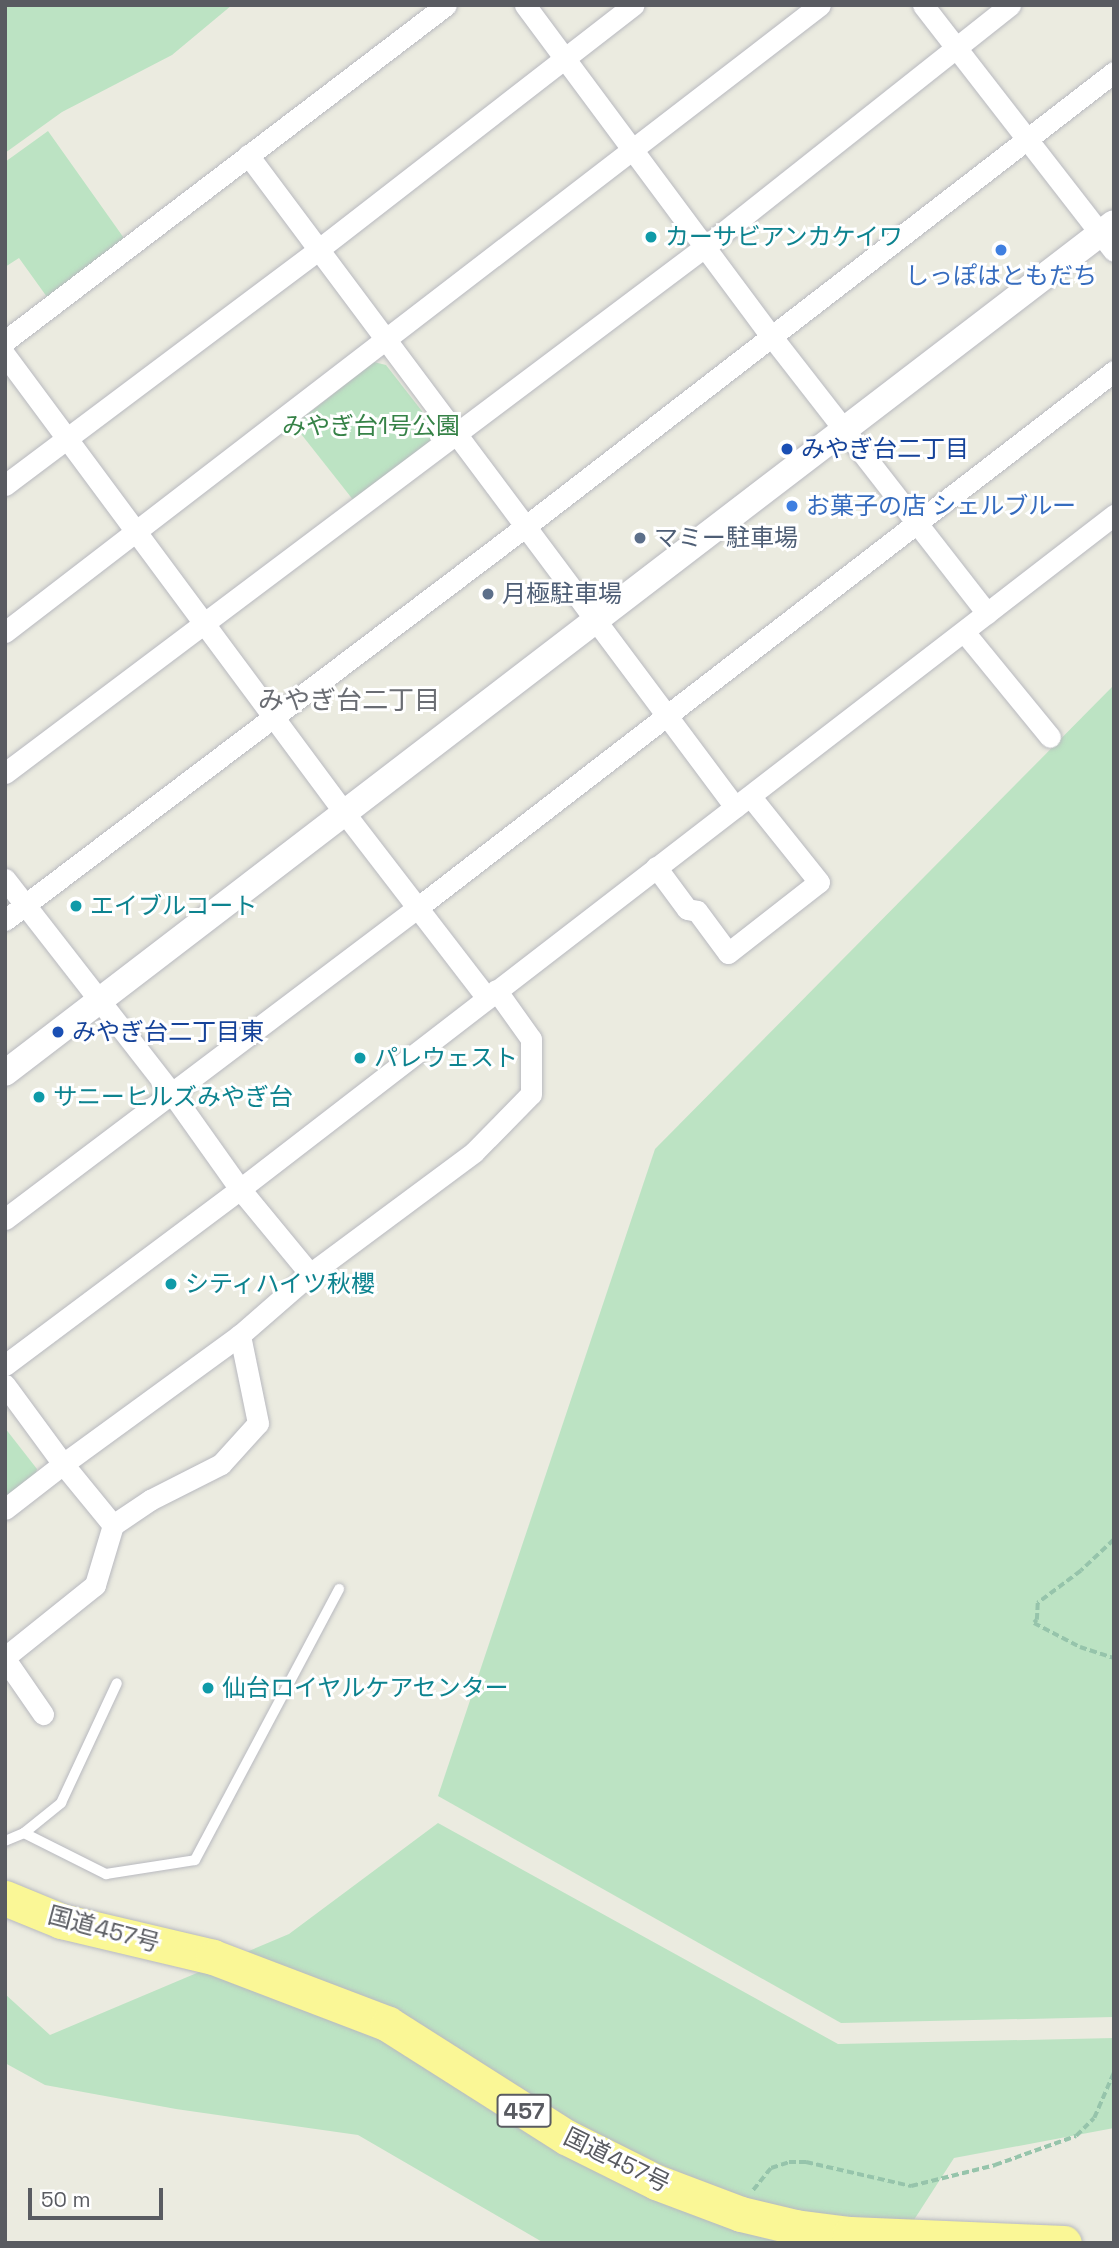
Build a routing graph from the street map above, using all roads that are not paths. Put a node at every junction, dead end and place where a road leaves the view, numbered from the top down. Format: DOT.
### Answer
graph roads {
  1 [pos="446,5"];
  2 [pos="525,5"];
  3 [pos="634,5"];
  4 [pos="820,5"];
  5 [pos="923,5"];
  6 [pos="1010,5"];
  7 [pos="956,47"];
  8 [pos="563,60"];
  9 [pos="1114,72"];
  10 [pos="1028,140"];
  11 [pos="634,148"];
  12 [pos="248,155"];
  13 [pos="1109,236"];
  14 [pos="706,246"];
  15 [pos="319,249"];
  16 [pos="772,337"];
  17 [pos="384,340"];
  18 [pos="5,341"];
  19 [pos="5,355"];
  20 [pos="1114,371"];
  21 [pos="844,429"];
  22 [pos="456,431"];
  23 [pos="66,438"];
  24 [pos="5,485"];
  25 [pos="1114,516"];
  26 [pos="917,524"];
  27 [pos="526,526"];
  28 [pos="137,531"];
  29 [pos="987,613"];
  30 [pos="596,619"];
  31 [pos="205,621"];
  32 [pos="5,632"];
  33 [pos="965,633"];
  34 [pos="667,715"];
  35 [pos="274,716"];
  36 [pos="1050,737"];
  37 [pos="5,773"];
  38 [pos="742,801"];
  39 [pos="343,811"];
  40 [pos="656,867"];
  41 [pos="5,879"];
  42 [pos="25,905"];
  43 [pos="417,908"];
  44 [pos="5,920"];
  45 [pos="492,994"];
  46 [pos="99,1001"];
  47 [pos="5,1073"];
  48 [pos="171,1092"];
  49 [pos="240,1189"];
  50 [pos="5,1219"];
  51 [pos="310,1274"];
  52 [pos="240,1335"];
  53 [pos="5,1365"];
  54 [pos="5,1385"];
  55 [pos="63,1464"];
  56 [pos="5,1509"];
  57 [pos="113,1525"];
  58 [pos="339,1588"];
  59 [pos="5,1658"];
  60 [pos="117,1683"];
  61 [pos="43,1714"];
  62 [pos="24,1833"];
  63 [pos="5,1841"];
  64 [pos="5,1898"];
  65 [pos="850,2240"];
  66 [pos="1064,2243"];
  1 -- 12 [label="street"];
  2 -- 8 [label="street"];
  3 -- 8 [label="street"];
  4 -- 11 [label="street"];
  5 -- 7 [label="street"];
  6 -- 7 [label="street"];
  7 -- 10 [label="street"];
  7 -- 14 [label="street"];
  8 -- 11 [label="street"];
  8 -- 15 [label="street"];
  9 -- 10 [label="street"];
  10 -- 13 [label="street"];
  10 -- 16 [label="street"];
  11 -- 14 [label="street"];
  11 -- 17 [label="street"];
  12 -- 15 [label="street"];
  12 -- 18 [label="street"];
  13 -- 21 [label="street"];
  14 -- 16 [label="street"];
  14 -- 22 [label="street"];
  15 -- 17 [label="street"];
  15 -- 23 [label="street"];
  16 -- 21 [label="street"];
  16 -- 27 [label="street"];
  17 -- 22 [label="street"];
  17 -- 28 [label="street"];
  19 -- 23 [label="street"];
  20 -- 26 [label="street"];
  21 -- 26 [label="street"];
  21 -- 30 [label="street"];
  22 -- 27 [label="street"];
  22 -- 31 [label="street"];
  23 -- 24 [label="street"];
  23 -- 28 [label="street"];
  25 -- 29 [label="street"];
  26 -- 29 [label="street"];
  26 -- 34 [label="street"];
  27 -- 30 [label="street"];
  27 -- 35 [label="street"];
  28 -- 31 [label="street"];
  28 -- 32 [label="street"];
  29 -- 33 [label="street"];
  30 -- 34 [label="street"];
  30 -- 39 [label="street"];
  31 -- 35 [label="street"];
  31 -- 37 [label="street"];
  33 -- 36 [label="street"];
  33 -- 38 [label="street"];
  34 -- 38 [label="street"];
  34 -- 43 [label="street"];
  35 -- 39 [label="street"];
  35 -- 42 [label="street"];
  38 -- 40 [label="street"];
  38 -- 40 [label="street"];
  39 -- 43 [label="street"];
  39 -- 46 [label="street"];
  40 -- 45 [label="street"];
  41 -- 42 [label="street"];
  42 -- 44 [label="street"];
  42 -- 46 [label="street"];
  43 -- 45 [label="street"];
  43 -- 48 [label="street"];
  45 -- 49 [label="street"];
  45 -- 51 [label="street"];
  46 -- 47 [label="street"];
  46 -- 48 [label="street"];
  48 -- 49 [label="street"];
  48 -- 50 [label="street"];
  49 -- 51 [label="street"];
  49 -- 53 [label="street"];
  51 -- 52 [label="street"];
  52 -- 55 [label="street"];
  52 -- 57 [label="street"];
  54 -- 55 [label="street"];
  55 -- 56 [label="street"];
  55 -- 57 [label="street"];
  57 -- 59 [label="street"];
  58 -- 62 [label="lane"];
  59 -- 61 [label="street"];
  60 -- 62 [label="lane"];
  62 -- 63 [label="lane"];
  64 -- 65 [label="highway, 国道457号 / 457"];
  65 -- 66 [label="highway, 国道457号 / 457"];
}
